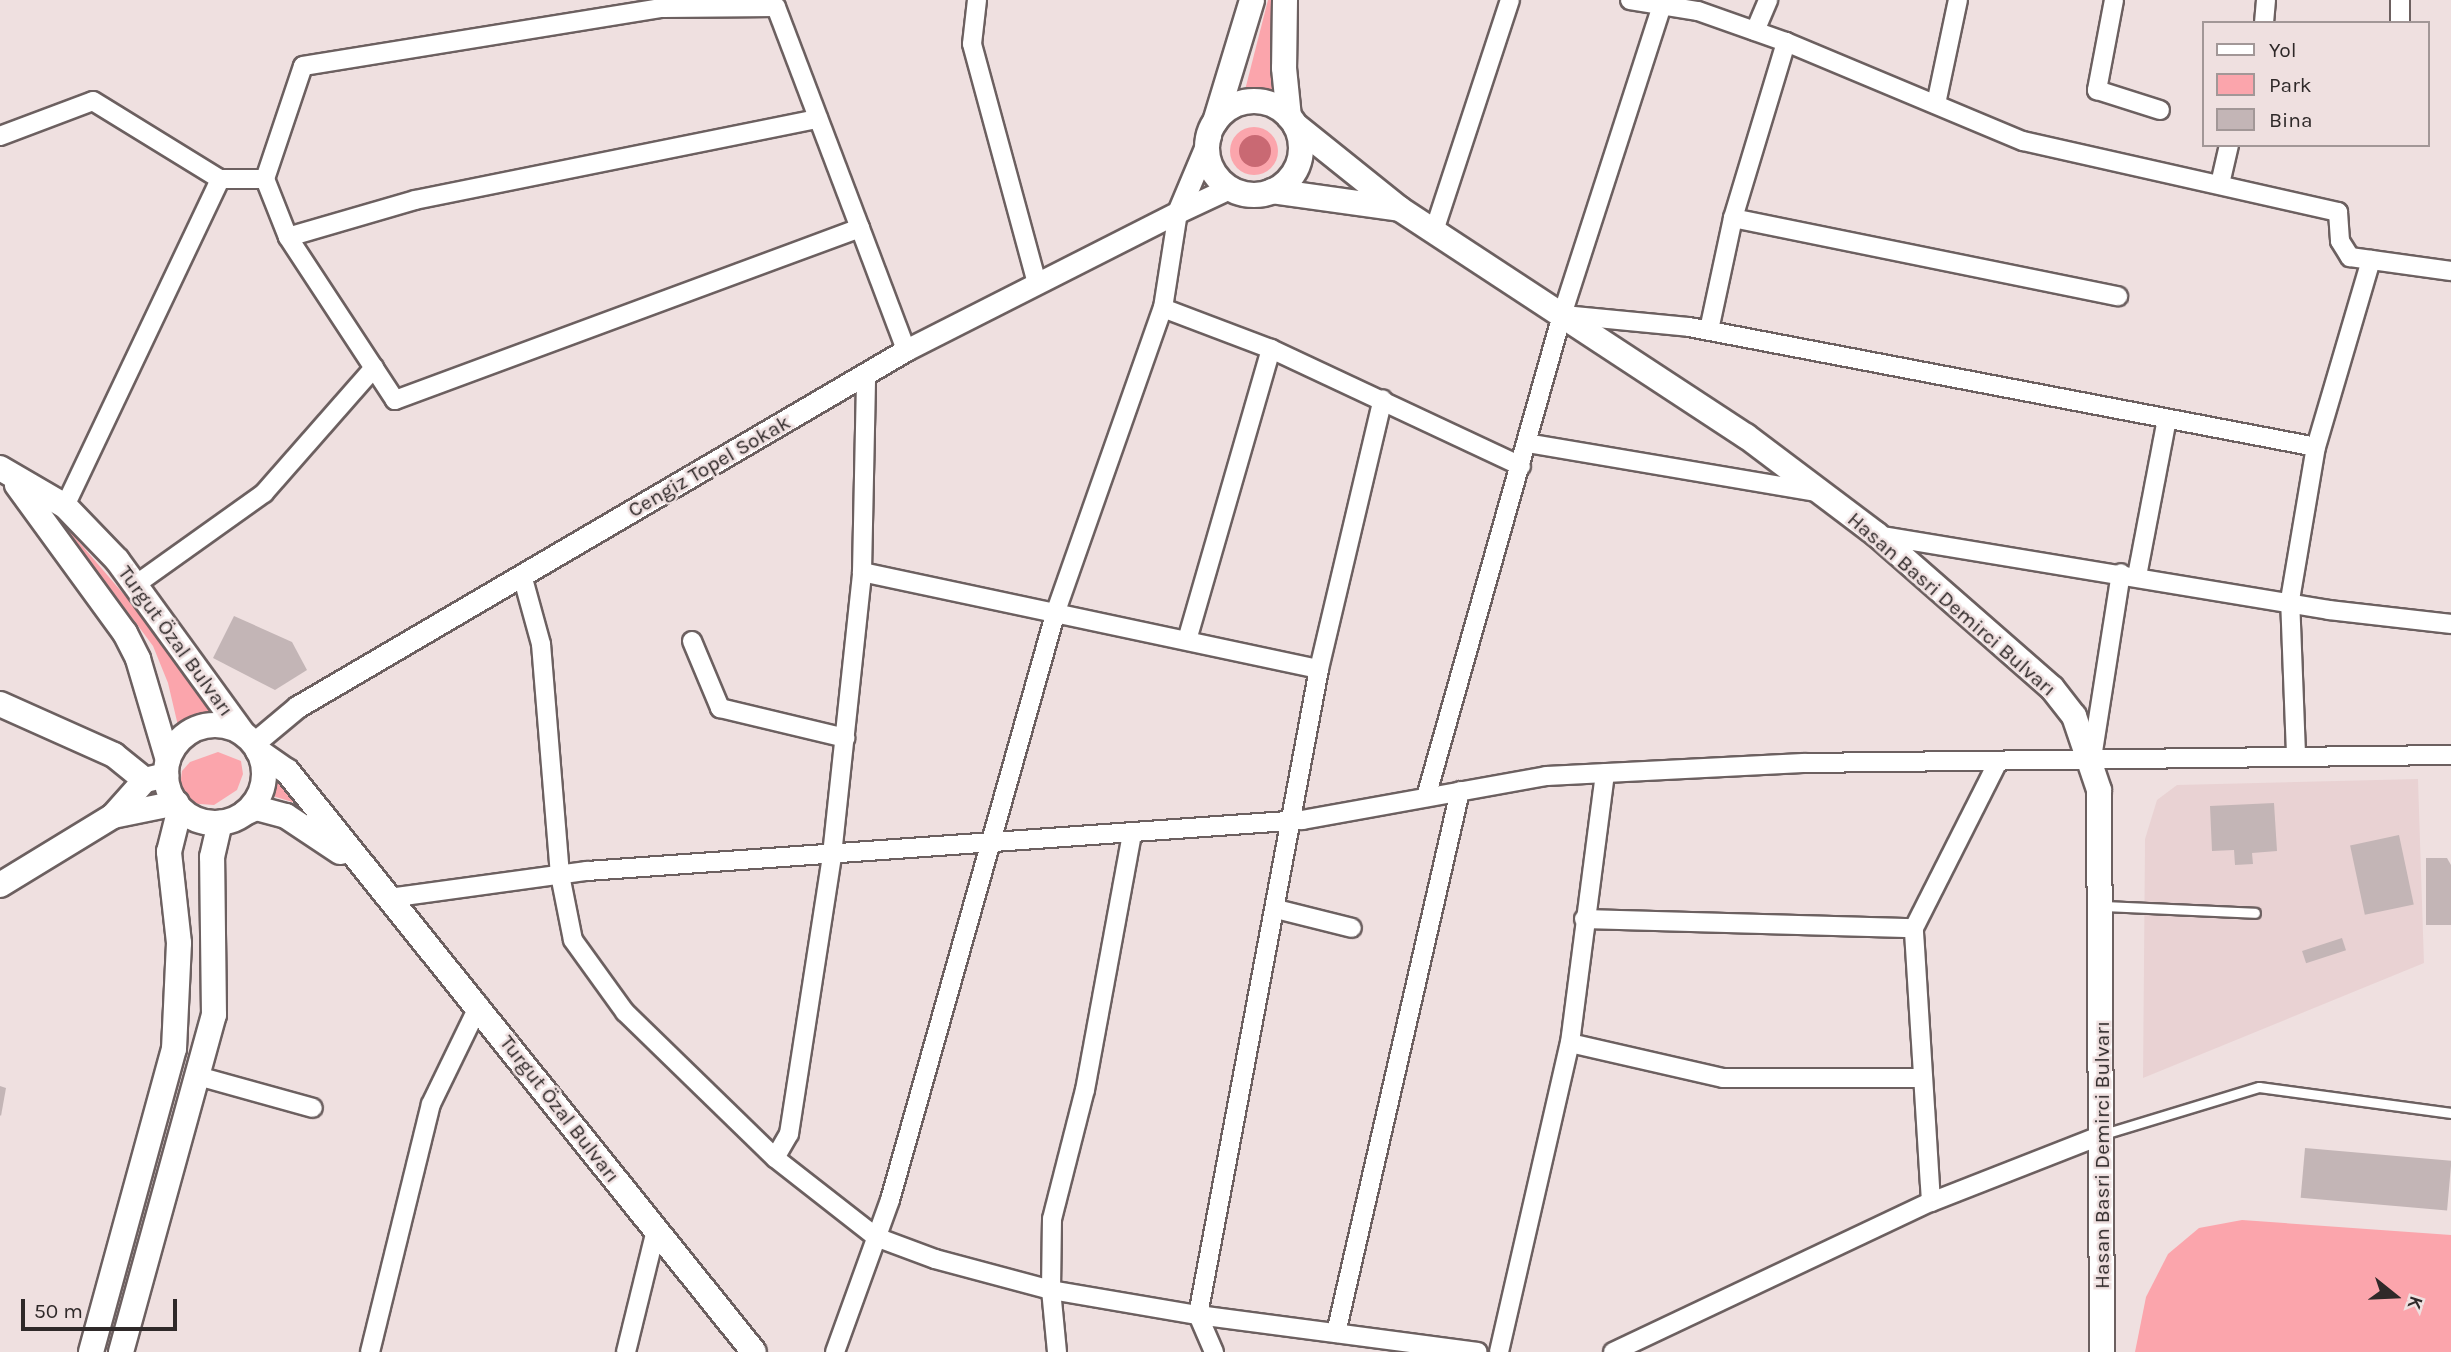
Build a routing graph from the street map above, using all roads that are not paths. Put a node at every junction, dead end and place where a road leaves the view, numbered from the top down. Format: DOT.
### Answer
graph roads {
  1 [pos="977,0"];
  2 [pos="1252,0"];
  3 [pos="1285,0"];
  4 [pos="1510,0"];
  5 [pos="1630,0"];
  6 [pos="1768,0"];
  7 [pos="1958,0"];
  8 [pos="2114,0"];
  9 [pos="2266,0"];
  10 [pos="2400,0"];
  11 [pos="1662,5"];
  12 [pos="2264,21"];
  13 [pos="2400,21"];
  14 [pos="1755,31"];
  15 [pos="1786,42"];
  16 [pos="1936,104"];
  17 [pos="2160,110"];
  18 [pos="818,119"];
  19 [pos="1292,121"];
  20 [pos="1212,129"];
  21 [pos="0,136"];
  22 [pos="2228,147"];
  23 [pos="220,178"];
  24 [pos="265,179"];
  25 [pos="2220,184"];
  26 [pos="1229,188"];
  27 [pos="1272,191"];
  28 [pos="1400,209"];
  29 [pos="1178,212"];
  30 [pos="1733,218"];
  31 [pos="860,228"];
  32 [pos="1434,231"];
  33 [pos="288,237"];
  34 [pos="2371,260"];
  35 [pos="2451,271"];
  36 [pos="1037,284"];
  37 [pos="2118,296"];
  38 [pos="1163,308"];
  39 [pos="1562,315"];
  40 [pos="1709,330"];
  41 [pos="1271,349"];
  42 [pos="906,350"];
  43 [pos="374,368"];
  44 [pos="866,374"];
  45 [pos="1383,399"];
  46 [pos="2167,418"];
  47 [pos="1527,443"];
  48 [pos="2316,447"];
  49 [pos="1521,466"];
  50 [pos="5,472"];
  51 [pos="1820,493"];
  52 [pos="65,506"];
  53 [pos="1876,534"];
  54 [pos="862,572"];
  55 [pos="522,575"];
  56 [pos="2129,575"];
  57 [pos="138,583"];
  58 [pos="2290,600"];
  59 [pos="1056,611"];
  60 [pos="2451,624"];
  61 [pos="1187,640"];
  62 [pos="692,641"];
  63 [pos="1319,669"];
  64 [pos="0,704"];
  65 [pos="845,738"];
  66 [pos="252,742"];
  67 [pos="2296,754"];
  68 [pos="2451,755"];
  69 [pos="2092,758"];
  70 [pos="1998,762"];
  71 [pos="160,772"];
  72 [pos="1605,773"];
  73 [pos="1460,791"];
  74 [pos="1426,797"];
  75 [pos="178,806"];
  76 [pos="246,813"];
  77 [pos="113,816"];
  78 [pos="1294,820"];
  79 [pos="220,823"];
  80 [pos="1132,833"];
  81 [pos="990,845"];
  82 [pos="832,855"];
  83 [pos="363,869"];
  84 [pos="560,875"];
  85 [pos="0,885"];
  86 [pos="389,898"];
  87 [pos="2101,906"];
  88 [pos="1276,909"];
  89 [pos="2255,913"];
  90 [pos="1584,919"];
  91 [pos="1352,928"];
  92 [pos="1914,929"];
  93 [pos="480,1005"];
  94 [pos="1570,1043"];
  95 [pos="198,1076"];
  96 [pos="1923,1078"];
  97 [pos="313,1108"];
  98 [pos="2451,1113"];
  99 [pos="2102,1135"];
  100 [pos="775,1158"];
  101 [pos="1931,1202"];
  102 [pos="656,1230"];
  103 [pos="876,1237"];
  104 [pos="1051,1290"];
  105 [pos="1198,1315"];
  106 [pos="1336,1333"];
  107 [pos="91,1352"];
  108 [pos="121,1352"];
  109 [pos="370,1352"];
  110 [pos="626,1352"];
  111 [pos="754,1352"];
  112 [pos="835,1352"];
  113 [pos="1057,1352"];
  114 [pos="1214,1352"];
  115 [pos="1478,1352"];
  116 [pos="1499,1352"];
  117 [pos="1613,1352"];
  118 [pos="2102,1352"];
  1 -- 36 [label="street"];
  2 -- 20 [label="main road"];
  3 -- 19 [label="main road"];
  4 -- 32 [label="street"];
  5 -- 11 [label="street"];
  6 -- 14 [label="street"];
  7 -- 16 [label="street"];
  8 -- 17 [label="street"];
  9 -- 12 [label="street"];
  10 -- 13 [label="street"];
  11 -- 14 [label="street"];
  11 -- 39 [label="street"];
  14 -- 15 [label="street"];
  15 -- 16 [label="street"];
  15 -- 30 [label="street"];
  16 -- 25 [label="street"];
  18 -- 24 [label="street"];
  18 -- 31 [label="street"];
  18 -- 33 [label="street"];
  19 -- 20 [label="main road"];
  19 -- 27 [label="main road"];
  19 -- 28 [label="main road, Hasan Basri Demirci Bulvarı"];
  20 -- 26 [label="main road"];
  20 -- 29 [label="street"];
  21 -- 23 [label="street"];
  22 -- 25 [label="street"];
  23 -- 24 [label="street"];
  23 -- 52 [label="street"];
  24 -- 33 [label="street"];
  25 -- 34 [label="street"];
  26 -- 27 [label="main road"];
  26 -- 29 [label="street, Cengiz Topel Sokak"];
  27 -- 28 [label="main road, Hasan Basri Demirci Bulvarı"];
  28 -- 32 [label="main road, Hasan Basri Demirci Bulvarı"];
  29 -- 36 [label="street, Cengiz Topel Sokak"];
  29 -- 38 [label="street"];
  30 -- 37 [label="street"];
  30 -- 40 [label="street"];
  31 -- 42 [label="street"];
  31 -- 43 [label="street"];
  32 -- 39 [label="main road, Hasan Basri Demirci Bulvarı"];
  33 -- 43 [label="street"];
  34 -- 35 [label="street"];
  34 -- 48 [label="street"];
  36 -- 42 [label="street, Cengiz Topel Sokak"];
  38 -- 41 [label="street"];
  38 -- 59 [label="street"];
  39 -- 40 [label="street"];
  39 -- 47 [label="street"];
  39 -- 51 [label="main road, Hasan Basri Demirci Bulvarı"];
  40 -- 46 [label="street"];
  41 -- 45 [label="street"];
  41 -- 61 [label="street"];
  42 -- 44 [label="street, Cengiz Topel Sokak"];
  43 -- 57 [label="street"];
  44 -- 54 [label="street"];
  44 -- 55 [label="street, Cengiz Topel Sokak"];
  45 -- 49 [label="street"];
  45 -- 63 [label="street"];
  46 -- 48 [label="street"];
  46 -- 56 [label="street"];
  47 -- 49 [label="street"];
  47 -- 51 [label="street"];
  48 -- 58 [label="street"];
  49 -- 74 [label="street"];
  50 -- 52 [label="main road, Turgut Özal Bulvarı"];
  50 -- 71 [label="main road, Turgut Özal Bulvarı"];
  51 -- 53 [label="main road, Hasan Basri Demirci Bulvarı"];
  52 -- 57 [label="main road, Turgut Özal Bulvarı"];
  53 -- 56 [label="street"];
  53 -- 69 [label="main road, Hasan Basri Demirci Bulvarı"];
  54 -- 59 [label="street"];
  54 -- 65 [label="street"];
  55 -- 66 [label="street, Cengiz Topel Sokak"];
  55 -- 84 [label="street"];
  56 -- 58 [label="street"];
  56 -- 69 [label="street"];
  57 -- 66 [label="main road, Turgut Özal Bulvarı"];
  58 -- 60 [label="street"];
  58 -- 67 [label="street"];
  59 -- 61 [label="street"];
  59 -- 81 [label="street"];
  61 -- 63 [label="street"];
  62 -- 65 [label="street"];
  63 -- 78 [label="street"];
  64 -- 71 [label="main road"];
  65 -- 82 [label="street"];
  66 -- 71 [label="main road, Turgut Özal Bulvarı"];
  66 -- 76 [label="main road, Turgut Özal Bulvarı"];
  66 -- 83 [label="main road, Turgut Özal Bulvarı"];
  67 -- 68 [label="street"];
  67 -- 69 [label="street"];
  69 -- 70 [label="street"];
  69 -- 87 [label="main road, Hasan Basri Demirci Bulvarı"];
  70 -- 72 [label="street"];
  70 -- 92 [label="street"];
  71 -- 75 [label="main road, Turgut Özal Bulvarı"];
  71 -- 77 [label="main road"];
  72 -- 73 [label="street"];
  72 -- 90 [label="street"];
  73 -- 74 [label="street"];
  73 -- 106 [label="street"];
  74 -- 78 [label="street"];
  75 -- 77 [label="main road"];
  75 -- 79 [label="main road"];
  75 -- 107 [label="main road"];
  76 -- 79 [label="main road, Turgut Özal Bulvarı"];
  76 -- 83 [label="main road, Turgut Özal Bulvarı"];
  77 -- 85 [label="main road"];
  78 -- 80 [label="street"];
  78 -- 88 [label="street"];
  79 -- 95 [label="main road"];
  80 -- 81 [label="street"];
  80 -- 104 [label="street"];
  81 -- 82 [label="street"];
  81 -- 103 [label="street"];
  82 -- 84 [label="street"];
  82 -- 100 [label="street"];
  83 -- 86 [label="main road, Turgut Özal Bulvarı"];
  84 -- 86 [label="street"];
  84 -- 100 [label="street"];
  86 -- 93 [label="main road, Turgut Özal Bulvarı"];
  87 -- 89 [label="lane"];
  87 -- 99 [label="main road, Hasan Basri Demirci Bulvarı"];
  88 -- 91 [label="street"];
  88 -- 105 [label="street"];
  90 -- 92 [label="street"];
  90 -- 94 [label="street"];
  92 -- 96 [label="street"];
  93 -- 102 [label="main road, Turgut Özal Bulvarı"];
  93 -- 109 [label="street"];
  94 -- 96 [label="street"];
  94 -- 116 [label="street"];
  95 -- 97 [label="street"];
  95 -- 108 [label="main road"];
  96 -- 101 [label="street"];
  98 -- 99 [label="lane"];
  99 -- 101 [label="street"];
  99 -- 118 [label="main road, Hasan Basri Demirci Bulvarı"];
  100 -- 103 [label="street"];
  101 -- 117 [label="street"];
  102 -- 110 [label="street"];
  102 -- 111 [label="main road, Turgut Özal Bulvarı"];
  103 -- 104 [label="street"];
  103 -- 112 [label="street"];
  104 -- 105 [label="street"];
  104 -- 113 [label="street"];
  105 -- 106 [label="street"];
  105 -- 114 [label="street"];
  106 -- 115 [label="street"];
}
